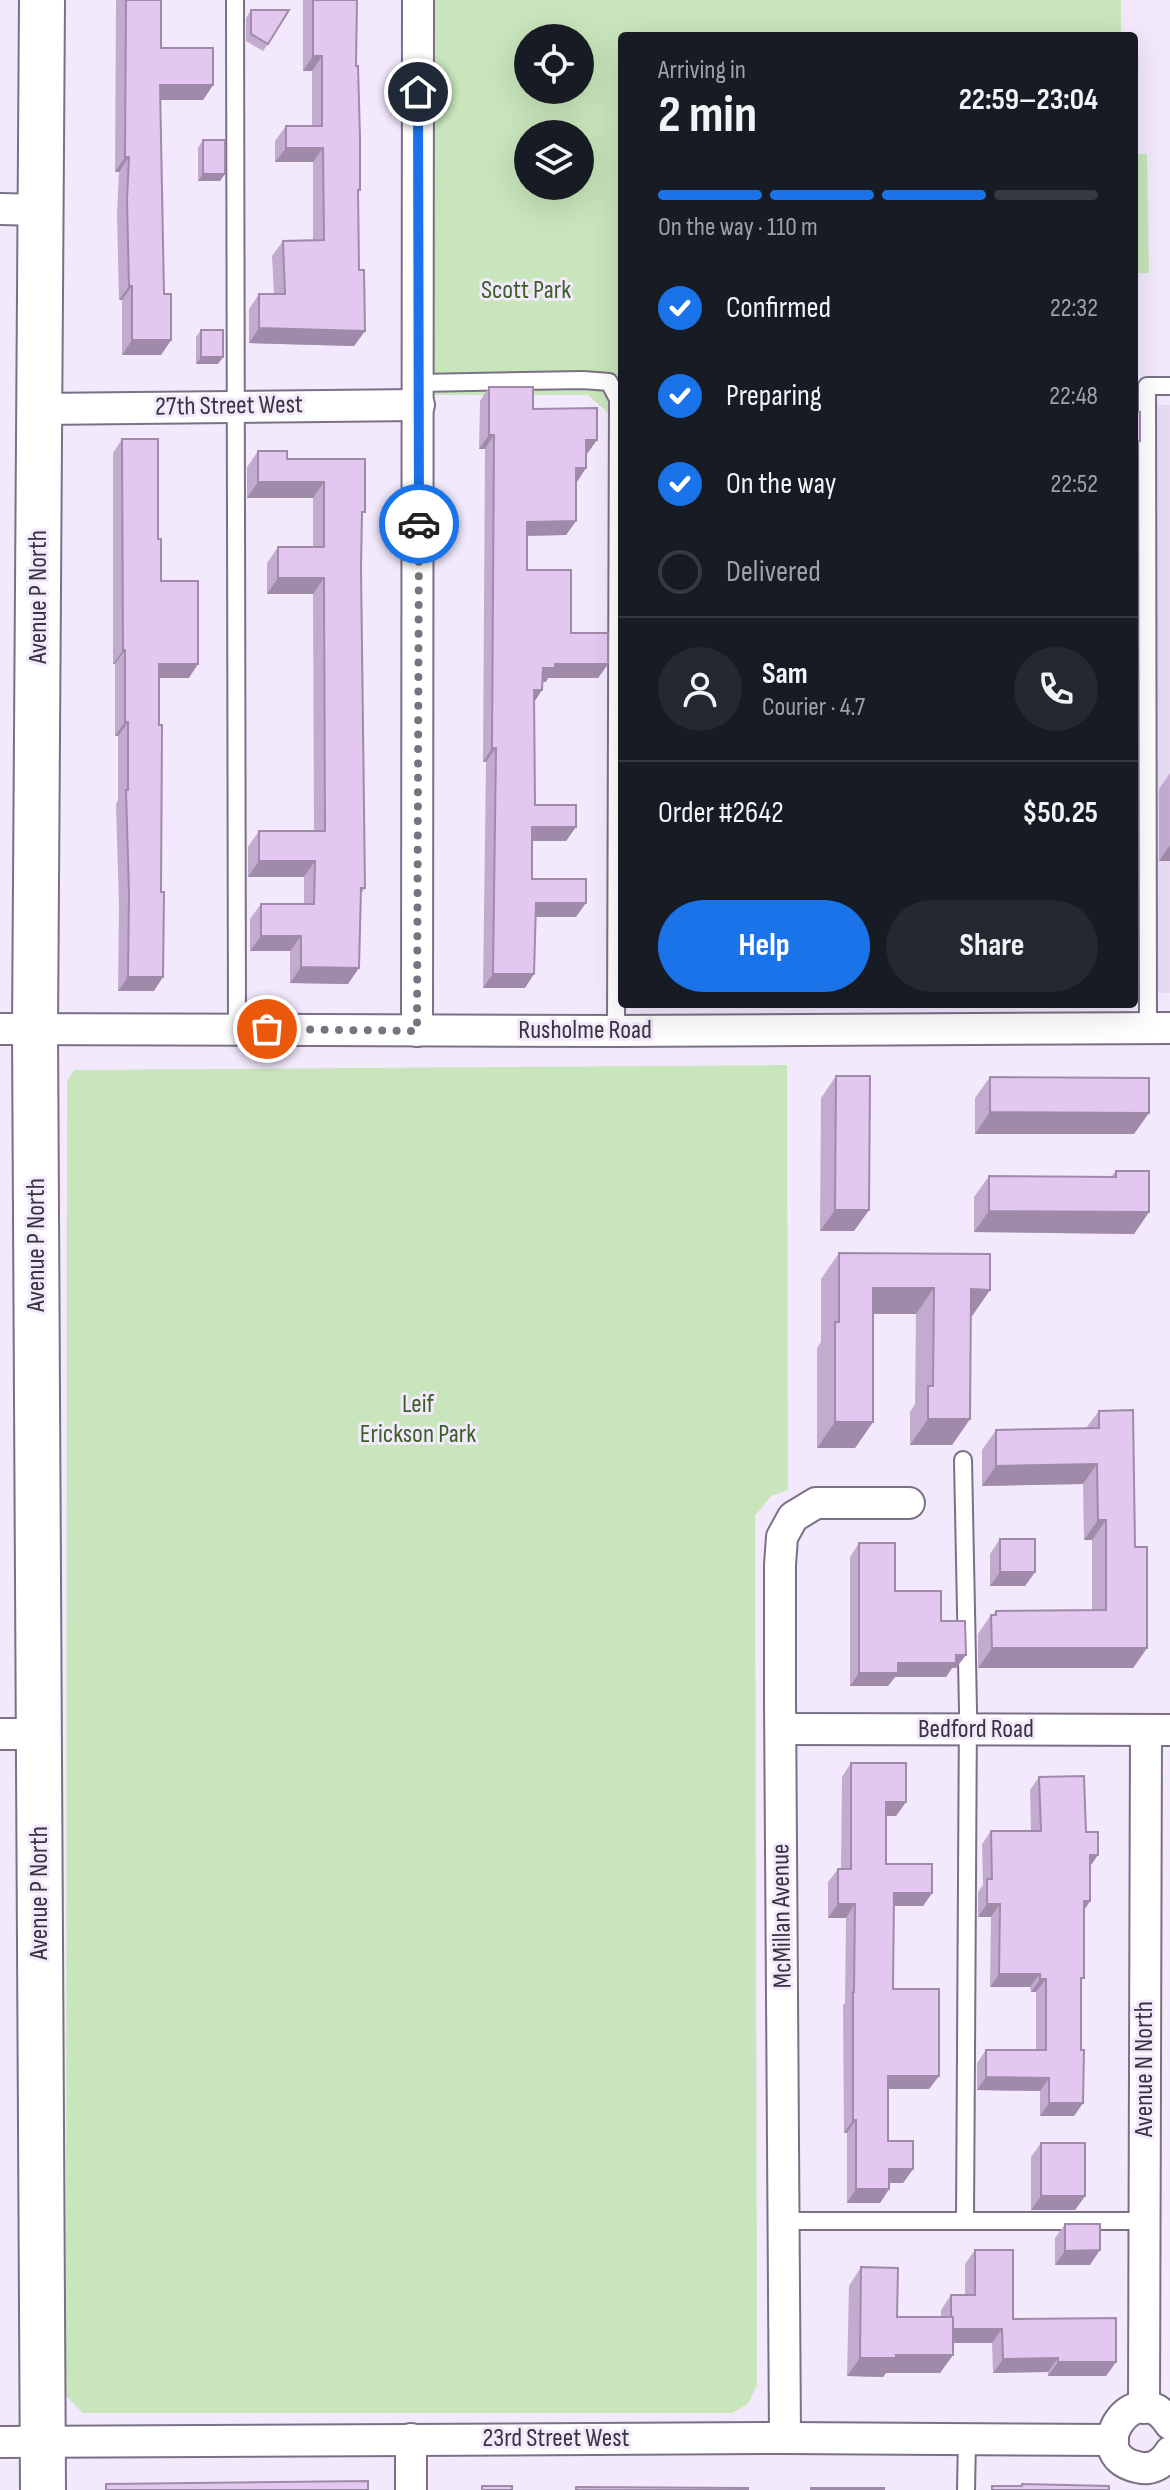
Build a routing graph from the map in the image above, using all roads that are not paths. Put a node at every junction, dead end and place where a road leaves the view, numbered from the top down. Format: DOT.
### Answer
graph roads {
  1 [pos="42,0"];
  2 [pos="235,0"];
  3 [pos="418,0"];
  4 [pos="21,210"];
  5 [pos="1170,386"];
  6 [pos="419,394"];
  7 [pos="237,405"];
  8 [pos="39,409"];
  9 [pos="1159,1028"];
  10 [pos="18,1029"];
  11 [pos="237,1029"];
  12 [pos="417,1031"];
  13 [pos="616,1031"];
  14 [pos="963,1460"];
  15 [pos="909,1503"];
  16 [pos="781,1729"];
  17 [pos="968,1729"];
  18 [pos="1158,1730"];
  19 [pos="19,1734"];
  20 [pos="785,2221"];
  21 [pos="965,2221"];
  22 [pos="1145,2221"];
  23 [pos="1144,2408"];
  24 [pos="1170,2424"];
  25 [pos="785,2438"];
  26 [pos="411,2439"];
  27 [pos="967,2440"];
  28 [pos="1113,2440"];
  29 [pos="0,2442"];
  30 [pos="43,2443"];
  31 [pos="1170,2452"];
  32 [pos="1144,2479"];
  33 [pos="43,2490"];
  34 [pos="411,2490"];
  35 [pos="966,2490"];
  1 -- 4 [label="main road, Avenue P North"];
  2 -- 7 [label="lane"];
  3 -- 6 [label="street"];
  4 -- 8 [label="main road, Avenue P North"];
  5 -- 9 [label="lane"];
  6 -- 7 [label="street, 27th Street West"];
  6 -- 12 [label="street"];
  6 -- 13 [label="lane"];
  7 -- 8 [label="street, 27th Street West"];
  7 -- 11 [label="lane"];
  8 -- 10 [label="main road, Avenue P North"];
  9 -- 13 [label="street, Rusholme Road"];
  10 -- 11 [label="street, Rusholme Road"];
  10 -- 19 [label="main road, Avenue P North"];
  11 -- 12 [label="street, Rusholme Road"];
  12 -- 13 [label="street, Rusholme Road"];
  14 -- 17 [label="lane"];
  15 -- 16 [label="street, McMillan Avenue"];
  16 -- 17 [label="street, Bedford Road"];
  16 -- 20 [label="street, McMillan Avenue"];
  17 -- 18 [label="street, Bedford Road"];
  17 -- 21 [label="lane"];
  18 -- 22 [label="street, Avenue N North"];
  19 -- 30 [label="main road, Avenue P North"];
  20 -- 21 [label="lane"];
  20 -- 25 [label="street, McMillan Avenue"];
  21 -- 22 [label="lane"];
  22 -- 23 [label="street, Avenue N North"];
  23 -- 24 [label="street"];
  23 -- 28 [label="street"];
  25 -- 26 [label="street, 23rd Street West"];
  25 -- 27 [label="street, 23rd Street West"];
  26 -- 30 [label="street, 23rd Street West"];
  26 -- 34 [label="street"];
  27 -- 28 [label="street, 23rd Street West"];
  27 -- 35 [label="lane"];
  28 -- 32 [label="street"];
  29 -- 30 [label="street, 23rd Street West"];
  30 -- 33 [label="main road, Avenue P North"];
  31 -- 32 [label="street"];
}
